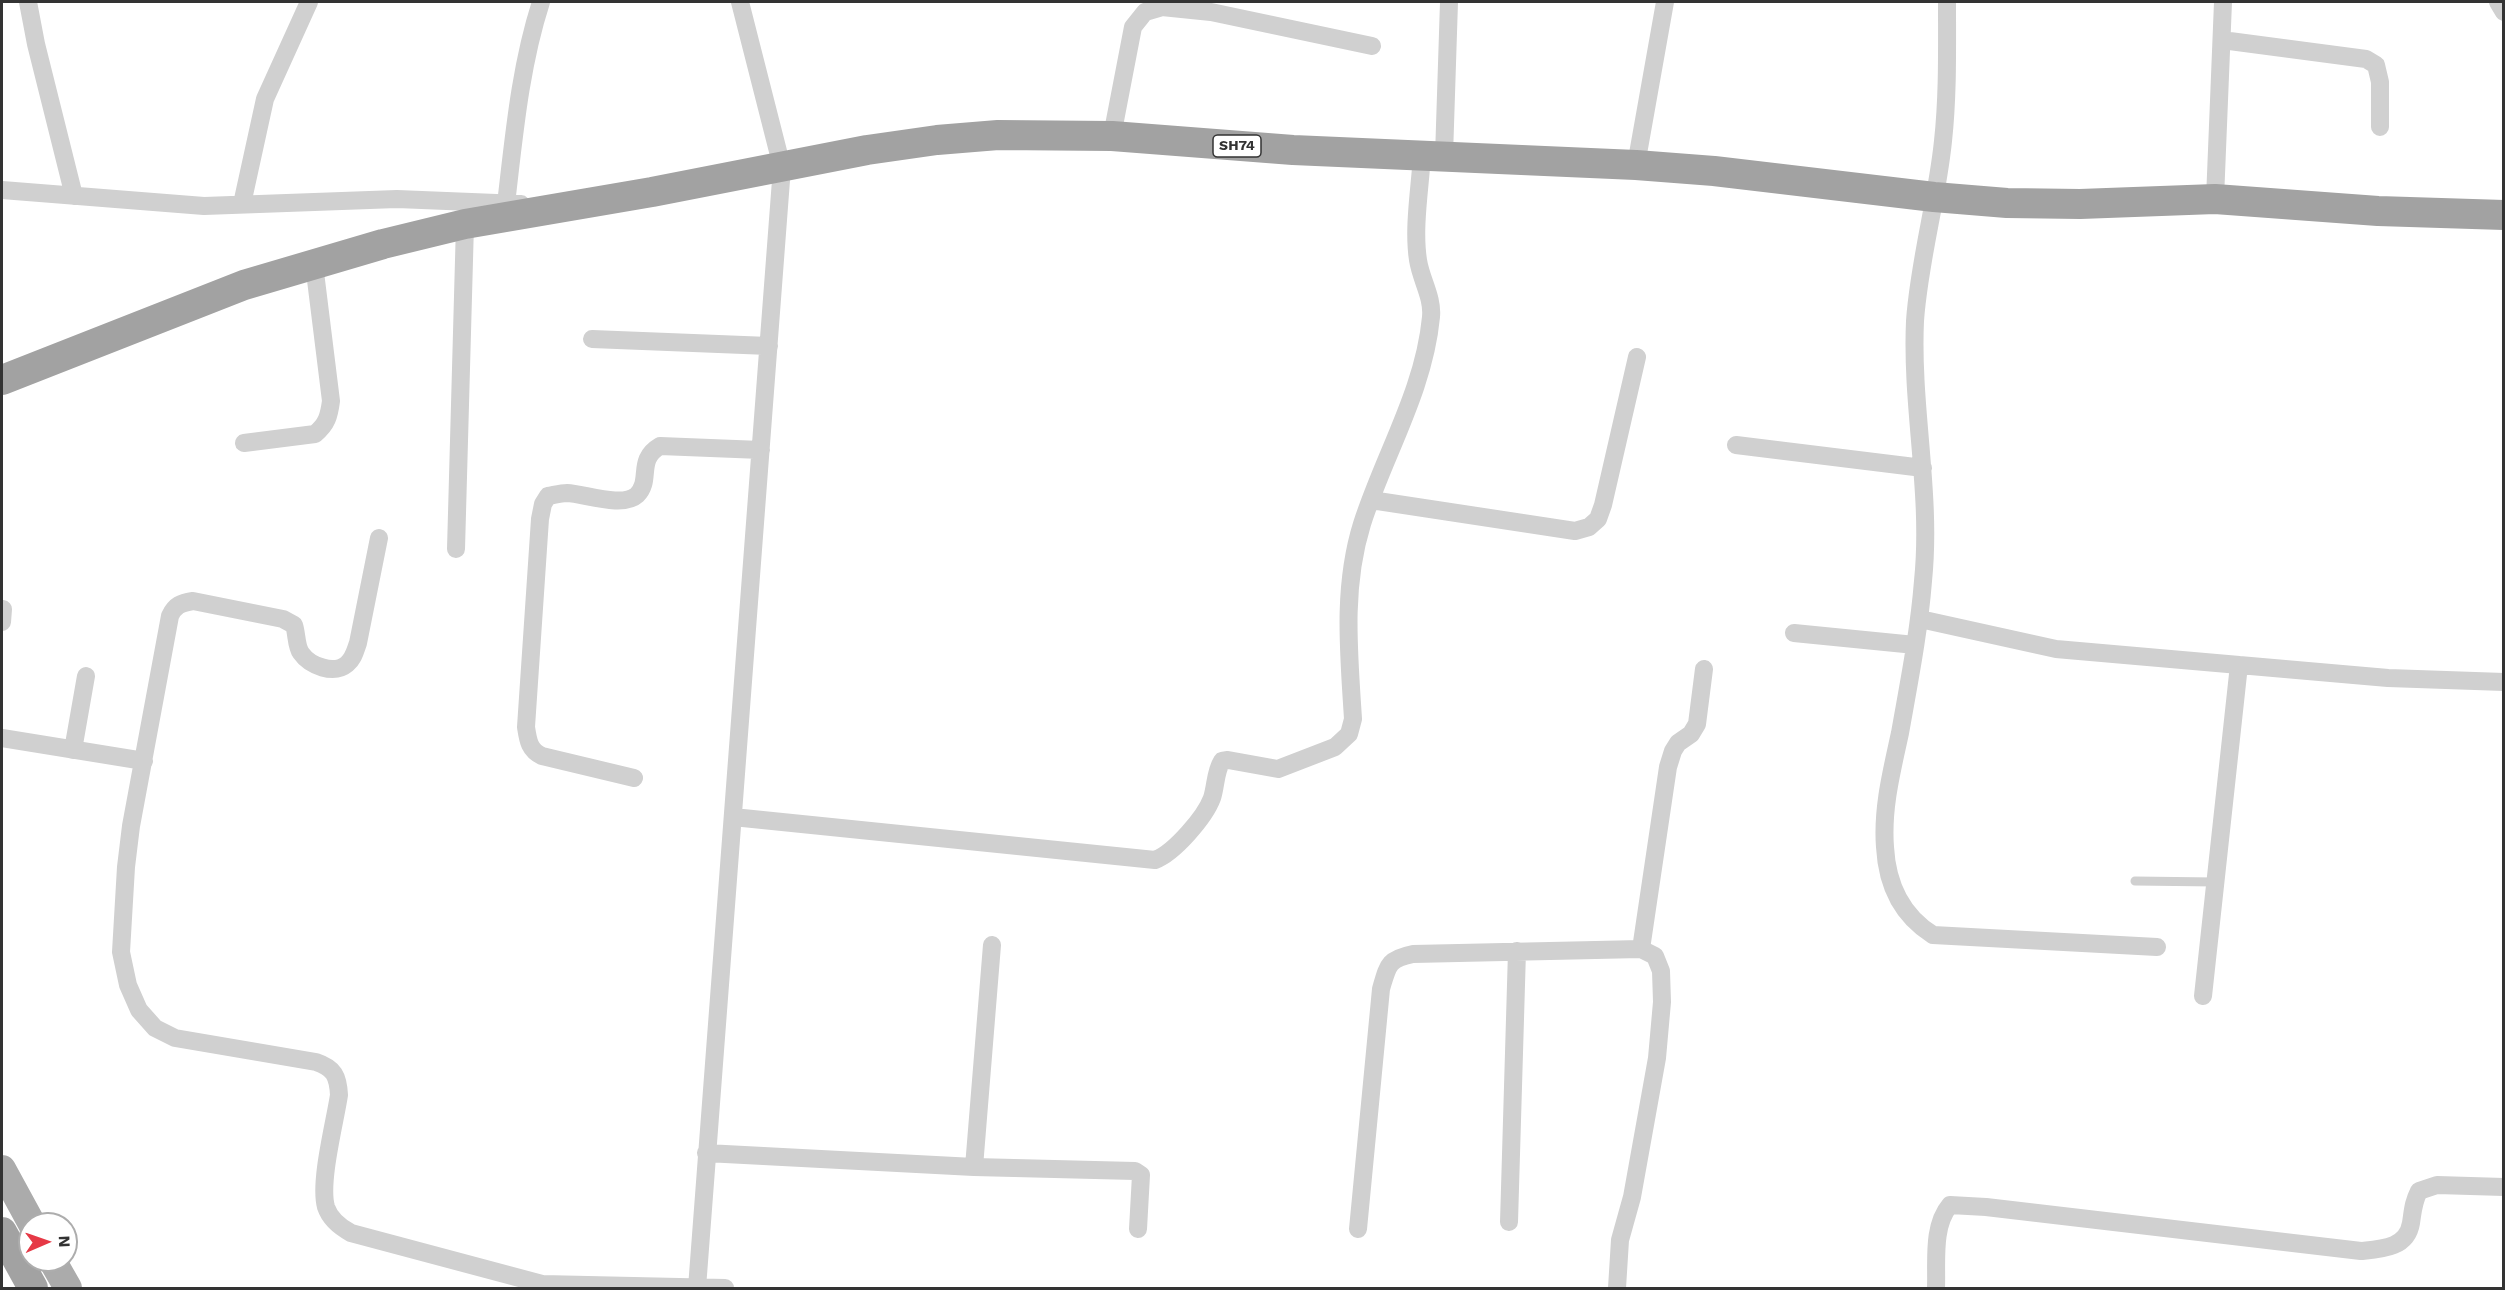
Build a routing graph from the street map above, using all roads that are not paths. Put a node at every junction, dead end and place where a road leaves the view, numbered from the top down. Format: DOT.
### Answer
graph roads {
  1 [pos="28,2"];
  2 [pos="309,2"];
  3 [pos="541,2"];
  4 [pos="740,2"];
  5 [pos="1449,2"];
  6 [pos="1665,2"];
  7 [pos="1947,2"];
  8 [pos="2223,2"];
  9 [pos="2498,2"];
  10 [pos="2504,12"];
  11 [pos="2222,40"];
  12 [pos="1372,46"];
  13 [pos="2380,127"];
  14 [pos="1112,136"];
  15 [pos="1433,155"];
  16 [pos="1636,165"];
  17 [pos="782,167"];
  18 [pos="2,190"];
  19 [pos="74,196"];
  20 [pos="1934,197"];
  21 [pos="2215,199"];
  22 [pos="242,204"];
  23 [pos="506,204"];
  24 [pos="573,204"];
  25 [pos="2504,215"];
  26 [pos="465,224"];
  27 [pos="314,264"];
  28 [pos="592,339"];
  29 [pos="769,346"];
  30 [pos="1636,357"];
  31 [pos="2,380"];
  32 [pos="244,443"];
  33 [pos="1736,445"];
  34 [pos="761,450"];
  35 [pos="1923,468"];
  36 [pos="1371,500"];
  37 [pos="378,538"];
  38 [pos="456,549"];
  39 [pos="1920,619"];
  40 [pos="1794,633"];
  41 [pos="1915,645"];
  42 [pos="2239,665"];
  43 [pos="1704,669"];
  44 [pos="86,676"];
  45 [pos="2504,682"];
  46 [pos="2,738"];
  47 [pos="73,750"];
  48 [pos="144,761"];
  49 [pos="634,778"];
  50 [pos="733,817"];
  51 [pos="2135,881"];
  52 [pos="2215,882"];
  53 [pos="992,945"];
  54 [pos="2157,947"];
  55 [pos="1641,949"];
  56 [pos="1517,951"];
  57 [pos="2203,996"];
  58 [pos="706,1153"];
  59 [pos="974,1167"];
  60 [pos="2,1169"];
  61 [pos="2504,1187"];
  62 [pos="25,1212"];
  63 [pos="1509,1221"];
  64 [pos="1138,1228"];
  65 [pos="1358,1229"];
  66 [pos="2,1232"];
  67 [pos="59,1272"];
  68 [pos="33,1288"];
  69 [pos="68,1288"];
  70 [pos="697,1288"];
  71 [pos="725,1288"];
  72 [pos="1617,1288"];
  73 [pos="1936,1288"];
  1 -- 19 [label="street"];
  2 -- 22 [label="street"];
  3 -- 23 [label="street"];
  4 -- 17 [label="street"];
  5 -- 15 [label="street"];
  6 -- 16 [label="street"];
  7 -- 20 [label="street"];
  8 -- 11 [label="street"];
  9 -- 10 [label="street"];
  11 -- 13 [label="street"];
  11 -- 21 [label="street"];
  12 -- 14 [label="street"];
  14 -- 15 [label="highway, SH74"];
  14 -- 17 [label="highway, SH74"];
  15 -- 16 [label="highway, SH74"];
  15 -- 36 [label="street"];
  16 -- 20 [label="highway, SH74"];
  17 -- 24 [label="highway, SH74"];
  17 -- 29 [label="street"];
  18 -- 19 [label="street"];
  19 -- 22 [label="street"];
  20 -- 21 [label="highway, SH74"];
  20 -- 35 [label="street"];
  21 -- 25 [label="highway, SH74"];
  22 -- 23 [label="street"];
  23 -- 24 [label="street"];
  24 -- 26 [label="highway, SH74"];
  26 -- 27 [label="highway, SH74"];
  26 -- 38 [label="street"];
  27 -- 31 [label="highway, SH74"];
  27 -- 32 [label="street"];
  28 -- 29 [label="street"];
  29 -- 34 [label="street"];
  30 -- 36 [label="street"];
  33 -- 35 [label="street"];
  34 -- 49 [label="street"];
  34 -- 50 [label="street"];
  35 -- 39 [label="street"];
  36 -- 50 [label="street"];
  37 -- 48 [label="street"];
  39 -- 41 [label="street"];
  39 -- 42 [label="street"];
  40 -- 41 [label="street"];
  41 -- 54 [label="street"];
  42 -- 45 [label="street"];
  42 -- 52 [label="street"];
  43 -- 55 [label="street"];
  44 -- 47 [label="street"];
  46 -- 47 [label="street"];
  47 -- 48 [label="street"];
  48 -- 70 [label="street"];
  50 -- 58 [label="street"];
  51 -- 52 [label="lane"];
  52 -- 57 [label="street"];
  53 -- 59 [label="street"];
  55 -- 56 [label="street"];
  55 -- 72 [label="street"];
  56 -- 63 [label="street"];
  56 -- 65 [label="street"];
  58 -- 59 [label="street"];
  58 -- 70 [label="street"];
  59 -- 64 [label="street"];
  60 -- 62 [label="main road"];
  61 -- 73 [label="street"];
  66 -- 68 [label="highway"];
  67 -- 69 [label="main road"];
  70 -- 71 [label="street"];
}
